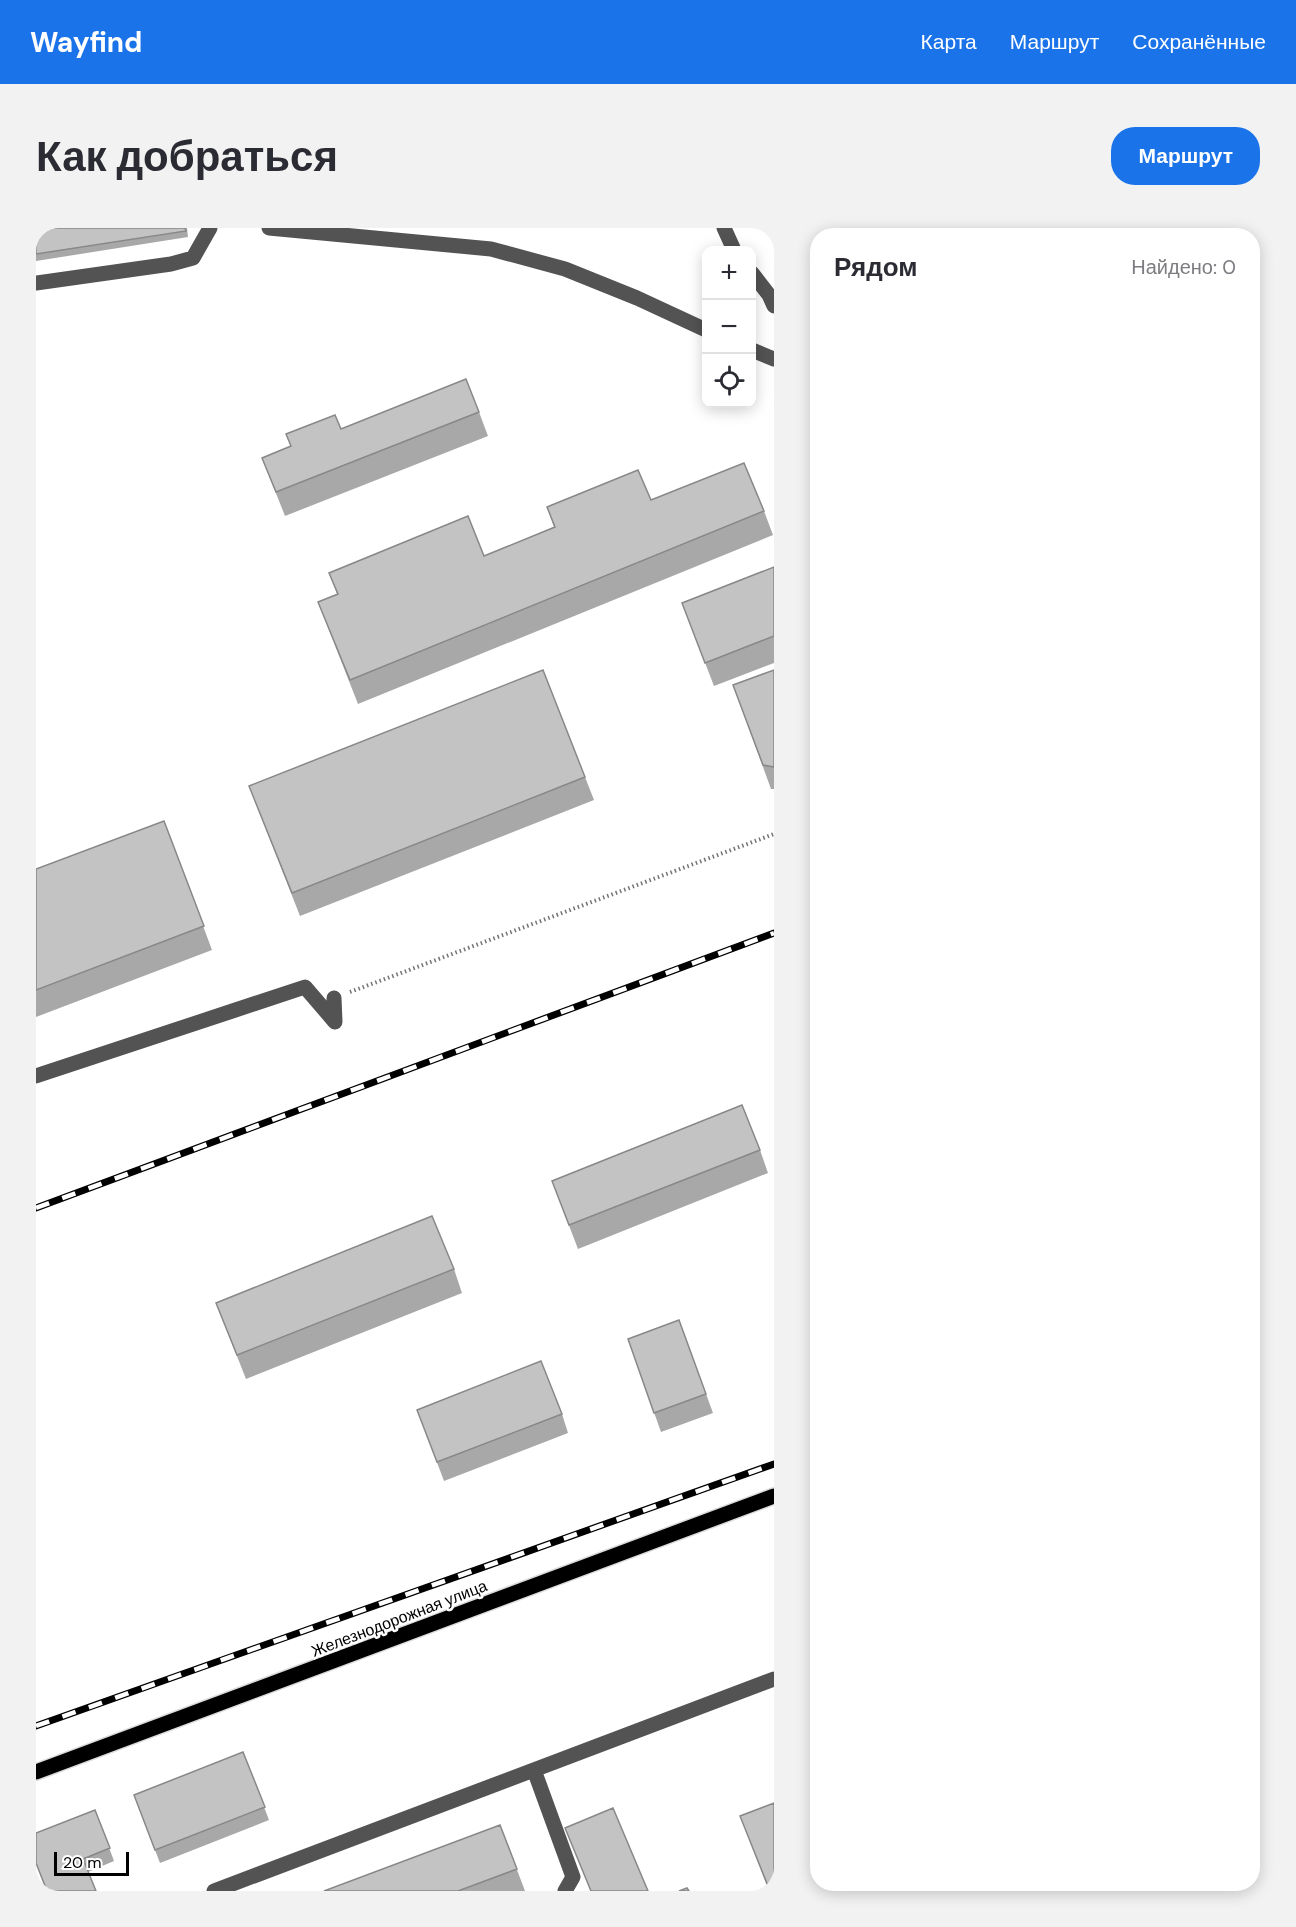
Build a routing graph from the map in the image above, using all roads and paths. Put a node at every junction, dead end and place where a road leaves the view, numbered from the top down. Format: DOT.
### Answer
graph roads {
  1 [pos="210,228"];
  2 [pos="269,228"];
  3 [pos="724,228"];
  4 [pos="732,246"];
  5 [pos="756,278"];
  6 [pos="36,283"];
  7 [pos="774,306"];
  8 [pos="702,328"];
  9 [pos="756,352"];
  10 [pos="774,359"];
  11 [pos="774,834"];
  12 [pos="334,998"];
  13 [pos="36,1077"];
  14 [pos="774,1496"];
  15 [pos="774,1679"];
  16 [pos="534,1770"];
  17 [pos="36,1772"];
  18 [pos="214,1891"];
  19 [pos="565,1891"];
  1 -- 6 [label="street"];
  2 -- 8 [label="street"];
  3 -- 4 [label="street"];
  5 -- 7 [label="street"];
  9 -- 10 [label="street"];
  11 -- 12 [label="path"];
  12 -- 13 [label="street"];
  14 -- 17 [label="main road, Железнодорожная улица"];
  15 -- 16 [label="street"];
  16 -- 18 [label="street"];
  16 -- 19 [label="street"];
}
